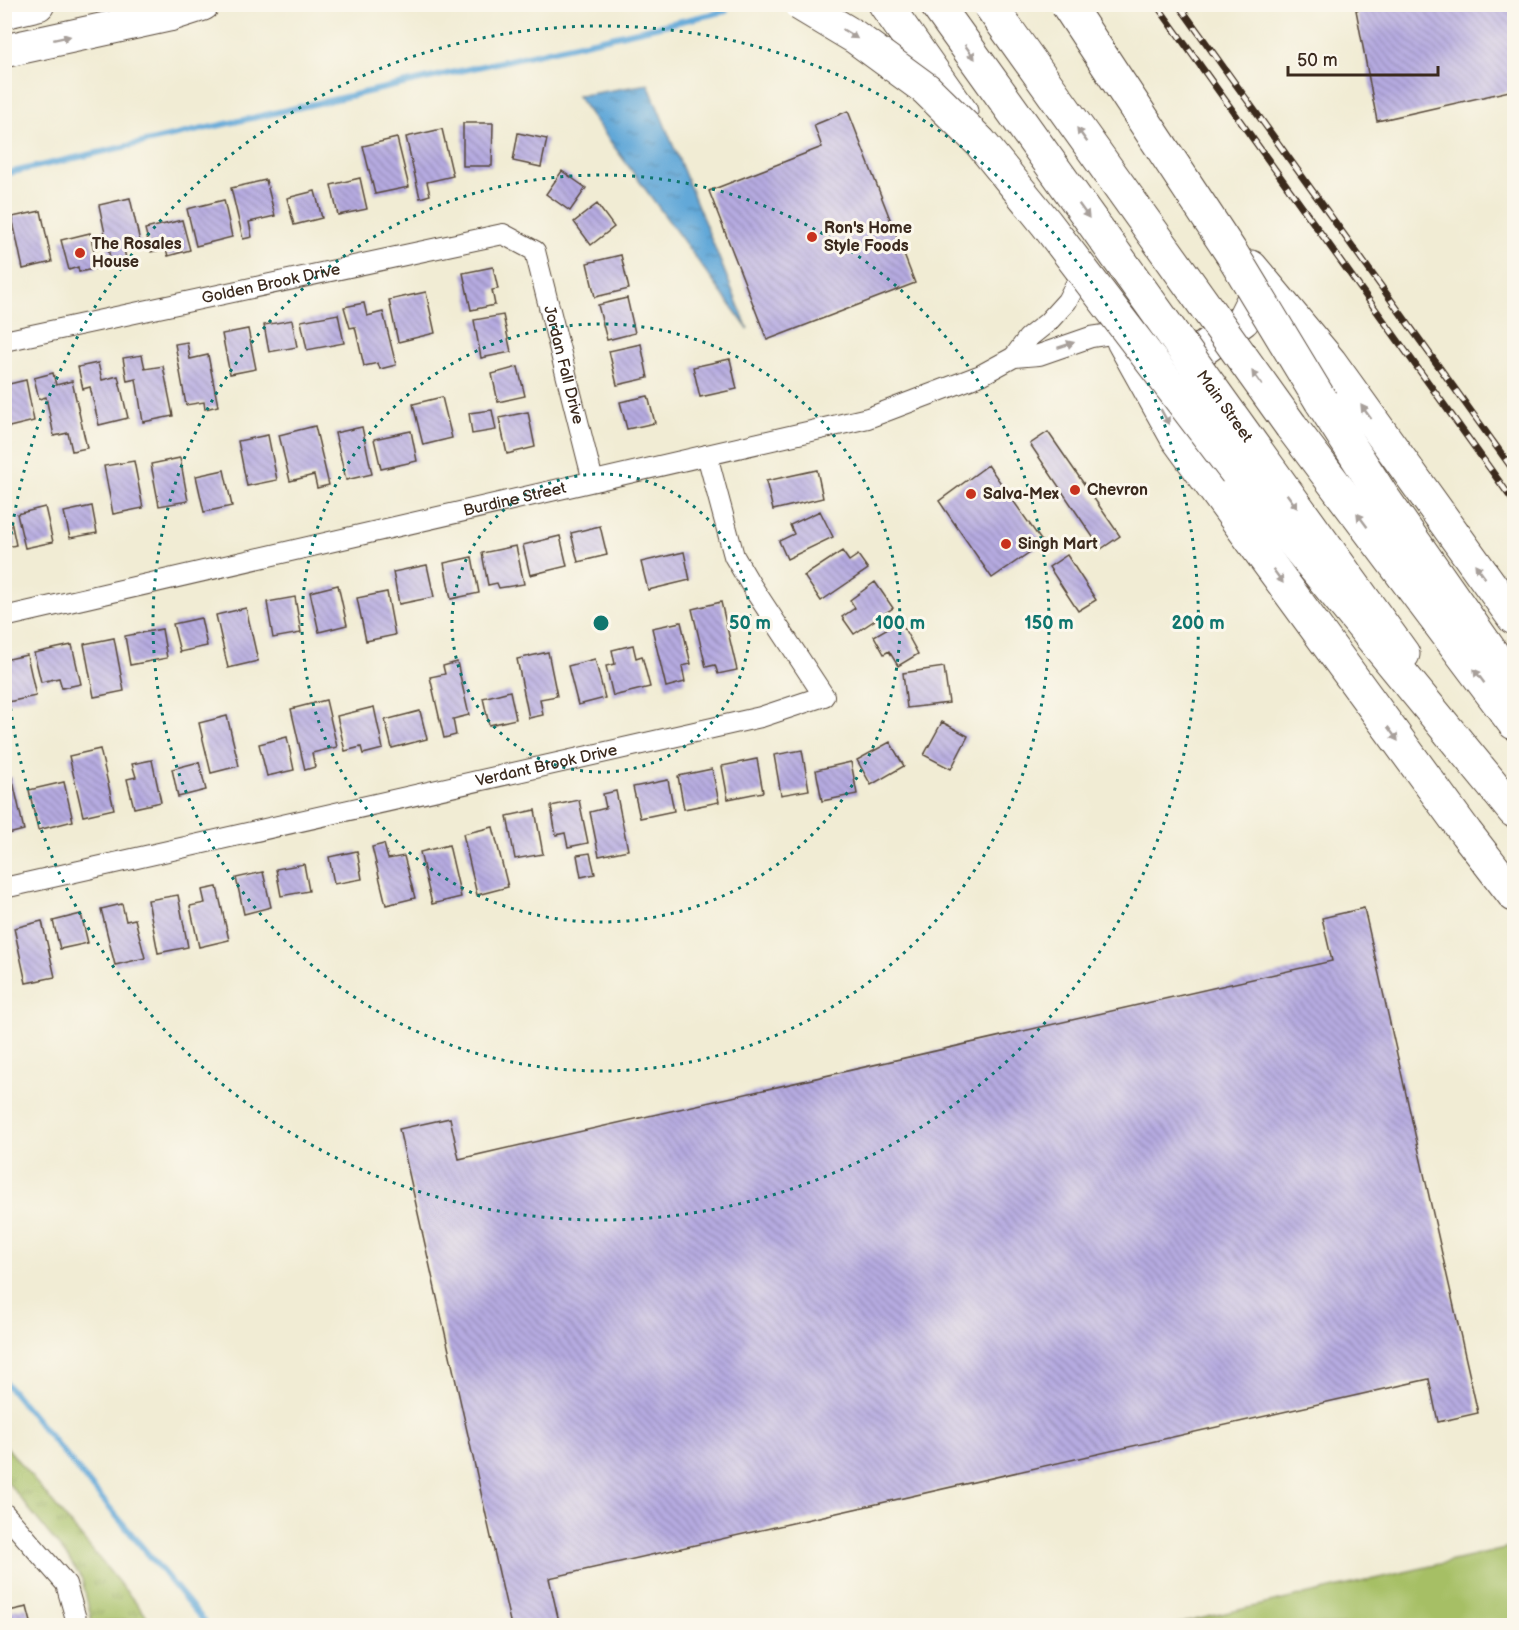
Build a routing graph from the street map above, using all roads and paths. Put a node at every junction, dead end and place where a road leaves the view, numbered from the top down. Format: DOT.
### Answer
graph roads {
  1 [pos="38,4"];
  2 [pos="203,4"];
  3 [pos="800,4"];
  4 [pos="885,4"];
  5 [pos="936,4"];
  6 [pos="989,4"];
  7 [pos="1056,4"];
  8 [pos="1067,4"];
  9 [pos="4,12"];
  10 [pos="4,51"];
  11 [pos="535,251"];
  12 [pos="1244,258"];
  13 [pos="1080,278"];
  14 [pos="1121,338"];
  15 [pos="4,341"];
  16 [pos="1014,357"];
  17 [pos="707,455"];
  18 [pos="1247,463"];
  19 [pos="593,481"];
  20 [pos="4,617"];
  21 [pos="1515,618"];
  22 [pos="1515,685"];
  23 [pos="1515,723"];
  24 [pos="1515,810"];
  25 [pos="4,888"];
  26 [pos="1515,895"];
  27 [pos="4,1513"];
  28 [pos="78,1626"];
  1 -- 9 [label="highway"];
  10 -- 2 [label="highway, one-way"];
  3 -- 18 [label="highway, one-way, bridge"];
  4 -- 13 [label="highway"];
  5 -- 18 [label="highway, Main Street, one-way, bridge"];
  23 -- 6 [label="highway, one-way, bridge"];
  7 -- 12 [label="highway"];
  8 -- 22 [label="highway, bridge"];
  11 -- 15 [label="street, Golden Brook Drive"];
  11 -- 19 [label="street, Jordan Fall Drive"];
  12 -- 14 [label="highway"];
  21 -- 12 [label="highway, one-way"];
  13 -- 14 [label="highway"];
  13 -- 16 [label="street, Burdine Street"];
  16 -- 14 [label="street, Burdine Street, one-way"];
  14 -- 26 [label="highway, one-way"];
  16 -- 17 [label="street, Burdine Street"];
  17 -- 19 [label="street, Burdine Street"];
  17 -- 25 [label="street, Verdant Brook Drive"];
  18 -- 24 [label="highway, one-way"];
  19 -- 20 [label="street, Burdine Street"];
  27 -- 28 [label="street"];
}
